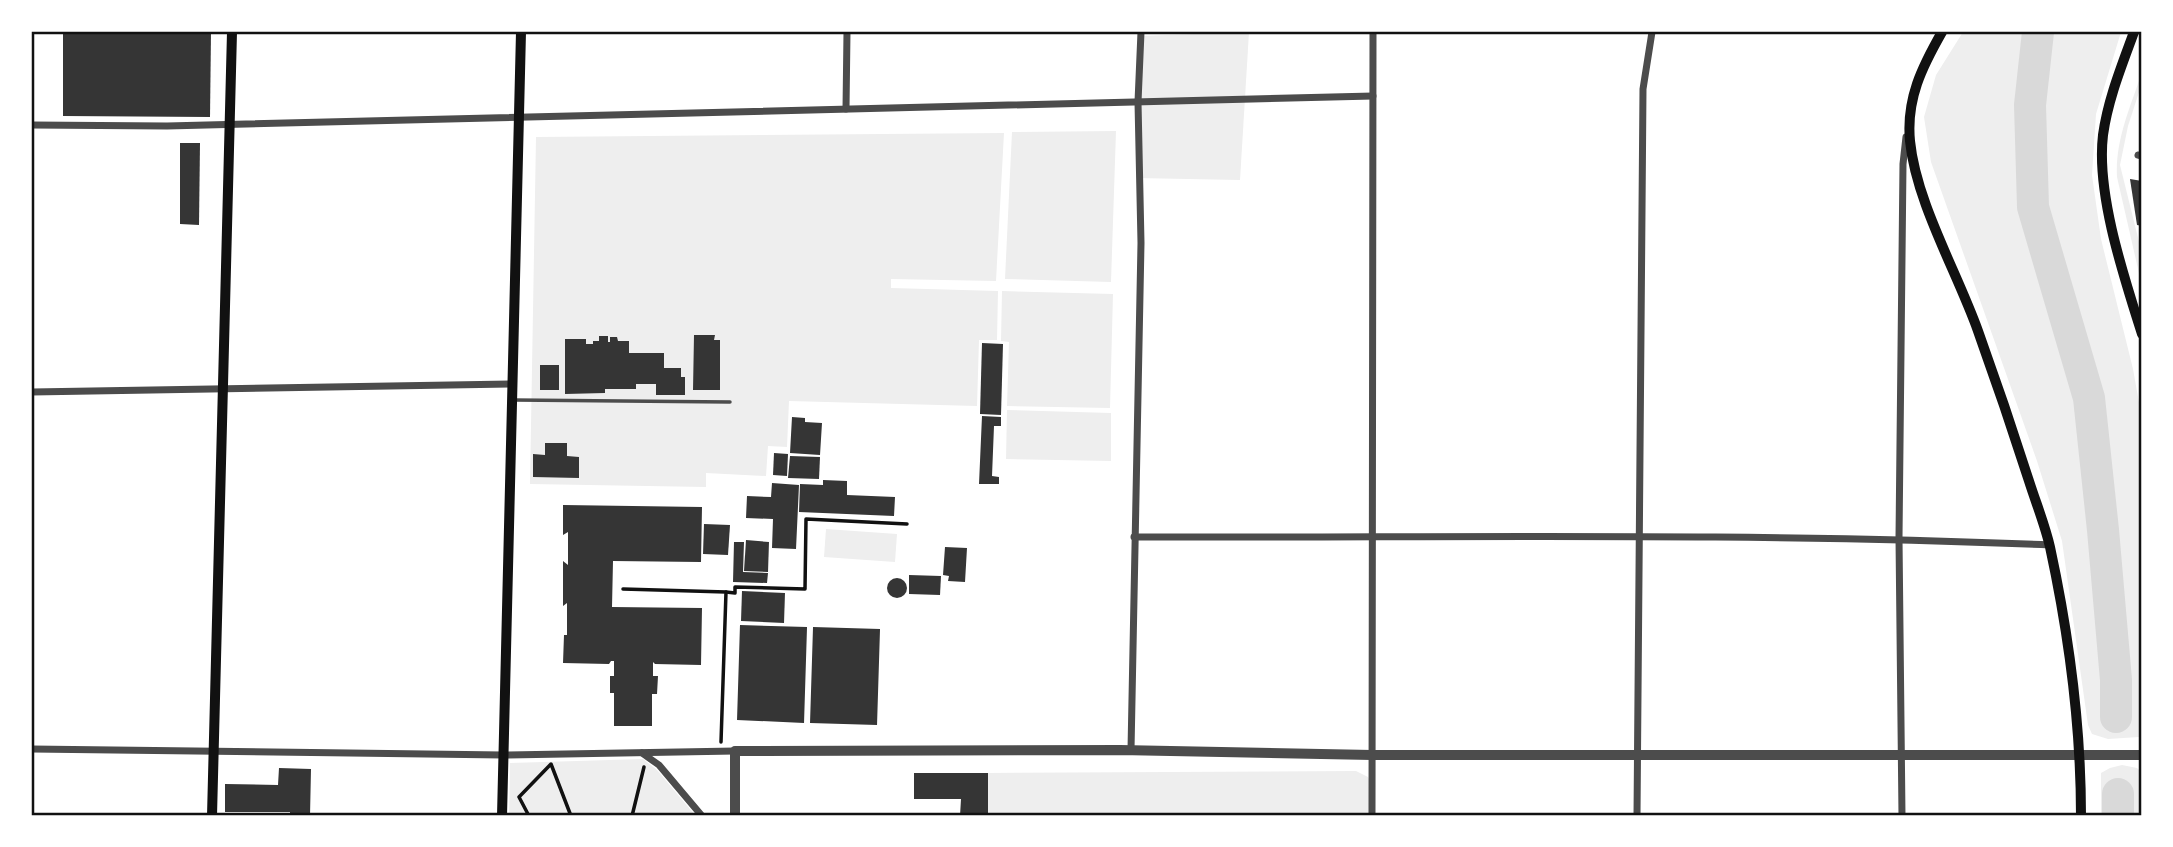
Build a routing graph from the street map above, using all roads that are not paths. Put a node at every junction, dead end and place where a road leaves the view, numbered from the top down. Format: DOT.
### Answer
graph roads {
  1 [pos="232,32"];
  2 [pos="521,32"];
  3 [pos="847,32"];
  4 [pos="1141,32"];
  5 [pos="1373,32"];
  6 [pos="1652,32"];
  7 [pos="1942,32"];
  8 [pos="2134,32"];
  9 [pos="1373,96"];
  10 [pos="1138,102"];
  11 [pos="1910,106"];
  12 [pos="846,109"];
  13 [pos="519,117"];
  14 [pos="228,124"];
  15 [pos="32,125"];
  16 [pos="2141,334"];
  17 [pos="512,384"];
  18 [pos="222,389"];
  19 [pos="32,392"];
  20 [pos="512,400"];
  21 [pos="730,402"];
  22 [pos="1639,536"];
  23 [pos="1134,537"];
  24 [pos="1374,538"];
  25 [pos="1899,538"];
  26 [pos="2050,545"];
  27 [pos="32,749"];
  28 [pos="1132,750"];
  29 [pos="735,751"];
  30 [pos="213,752"];
  31 [pos="641,752"];
  32 [pos="1637,754"];
  33 [pos="1902,754"];
  34 [pos="2141,754"];
  35 [pos="503,755"];
  36 [pos="1372,755"];
  37 [pos="2081,755"];
  38 [pos="212,816"];
  39 [pos="502,816"];
  40 [pos="702,816"];
  41 [pos="735,816"];
  42 [pos="1372,816"];
  43 [pos="1637,816"];
  44 [pos="1902,816"];
  45 [pos="2081,816"];
  1 -- 14 [label="main road"];
  2 -- 13 [label="main road"];
  3 -- 12 [label="street"];
  4 -- 10 [label="street"];
  5 -- 9 [label="street"];
  6 -- 22 [label="street"];
  7 -- 11 [label="main road"];
  8 -- 16 [label="main road"];
  9 -- 10 [label="street"];
  9 -- 24 [label="street"];
  10 -- 12 [label="street"];
  10 -- 23 [label="street"];
  11 -- 25 [label="street"];
  11 -- 26 [label="main road"];
  12 -- 13 [label="street"];
  13 -- 14 [label="street"];
  13 -- 17 [label="main road"];
  14 -- 15 [label="street"];
  14 -- 18 [label="main road"];
  17 -- 18 [label="street"];
  17 -- 20 [label="main road"];
  18 -- 19 [label="street"];
  18 -- 30 [label="main road"];
  20 -- 21 [label="lane"];
  20 -- 35 [label="main road"];
  22 -- 24 [label="street"];
  22 -- 25 [label="street"];
  22 -- 32 [label="street"];
  23 -- 24 [label="street"];
  23 -- 28 [label="street"];
  24 -- 36 [label="street"];
  25 -- 26 [label="street"];
  25 -- 33 [label="street"];
  26 -- 37 [label="main road"];
  27 -- 30 [label="street"];
  28 -- 29 [label="street"];
  28 -- 36 [label="street"];
  29 -- 31 [label="street"];
  29 -- 41 [label="street"];
  30 -- 35 [label="street"];
  30 -- 38 [label="main road"];
  31 -- 35 [label="street"];
  31 -- 40 [label="street"];
  32 -- 33 [label="street"];
  32 -- 36 [label="street"];
  32 -- 43 [label="street"];
  33 -- 37 [label="street"];
  33 -- 44 [label="street"];
  34 -- 37 [label="street"];
  35 -- 39 [label="main road"];
  36 -- 42 [label="street"];
  37 -- 45 [label="main road"];
}
